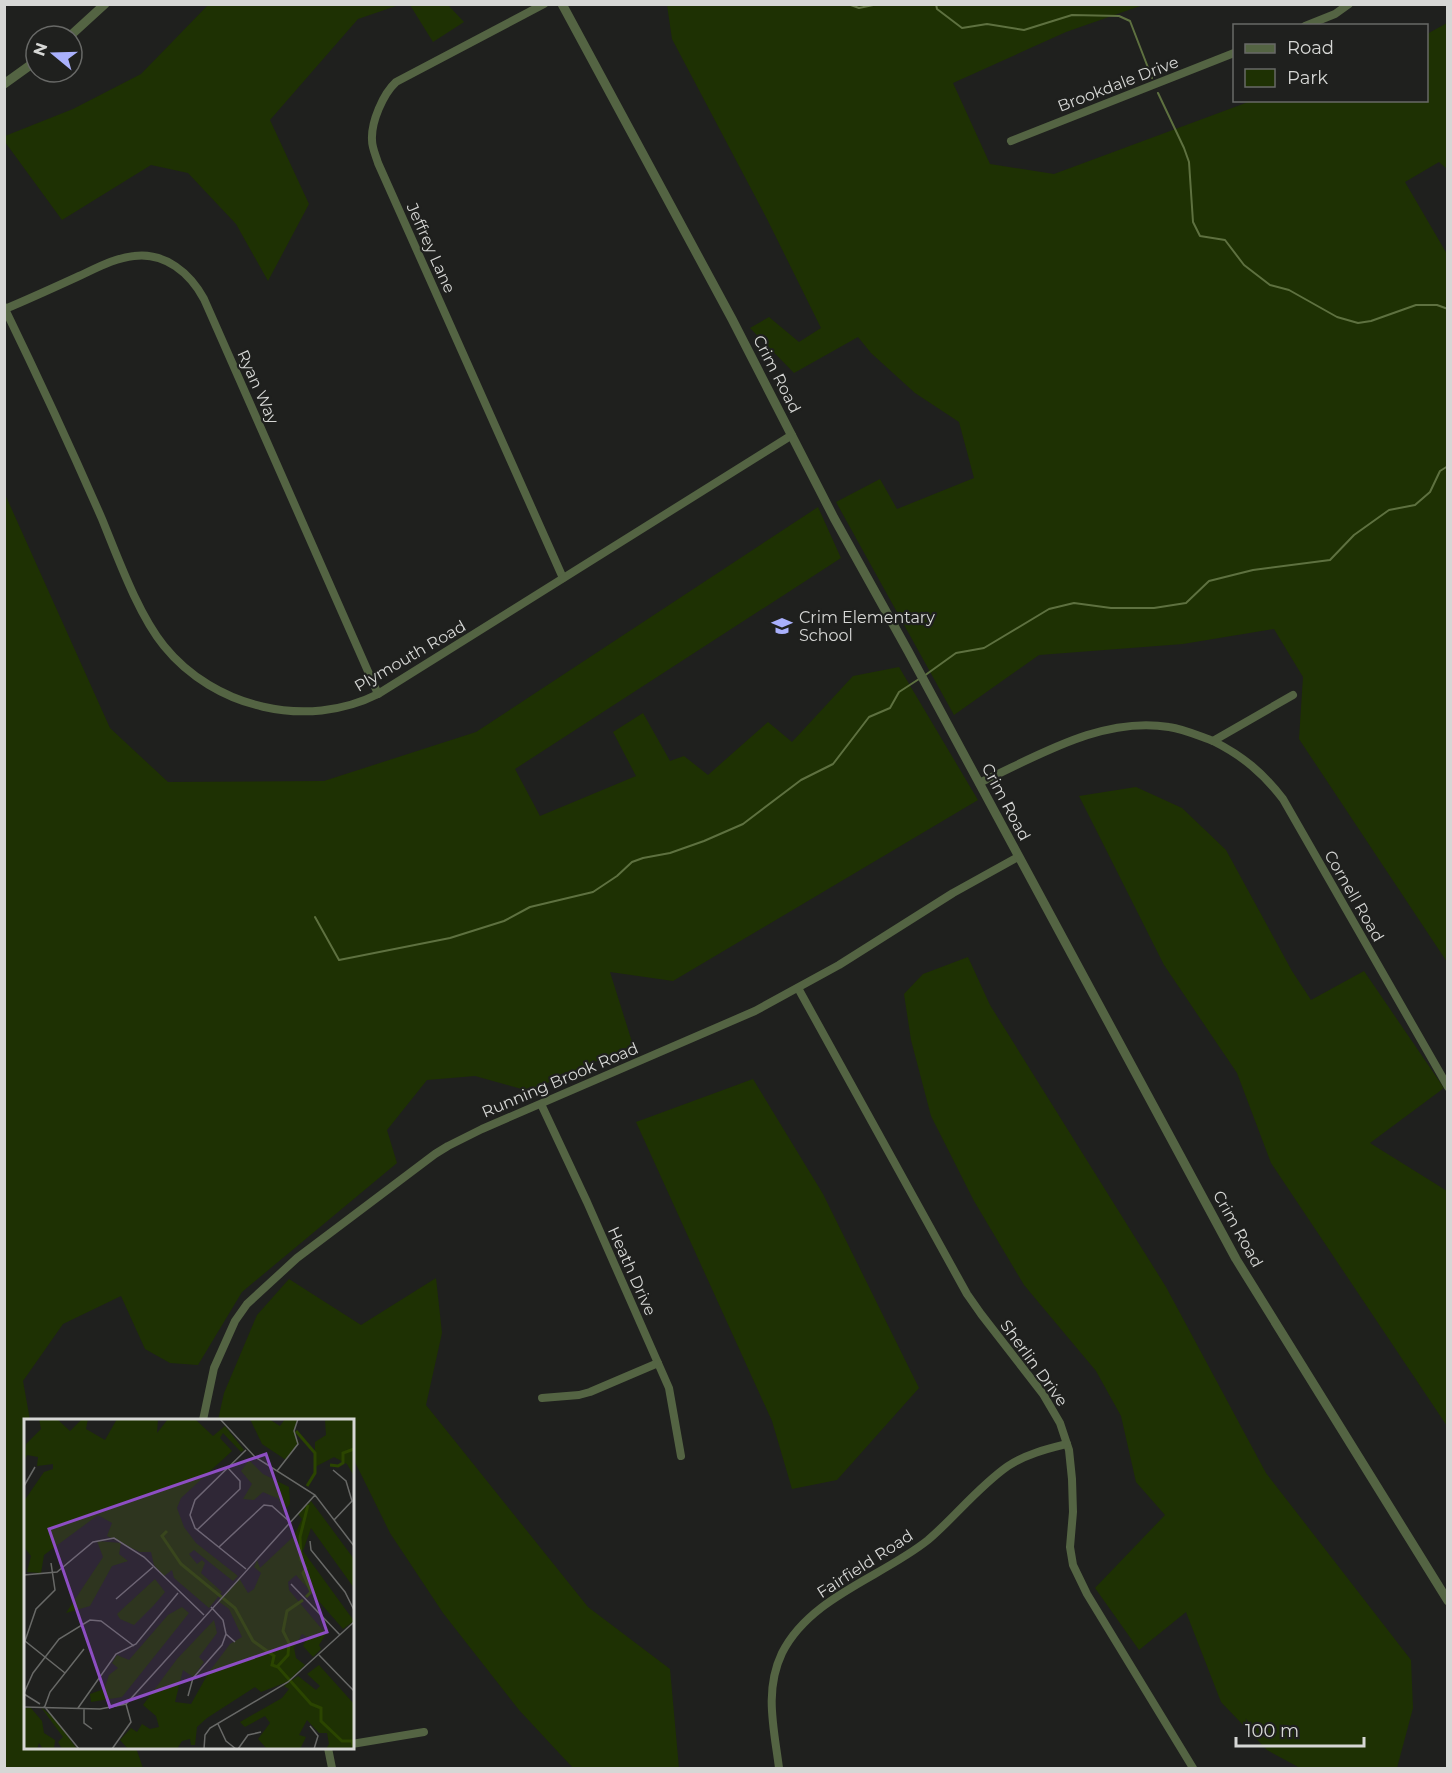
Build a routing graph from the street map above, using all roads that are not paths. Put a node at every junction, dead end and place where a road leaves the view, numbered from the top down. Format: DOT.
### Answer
graph roads {
  1 [pos="105,4"];
  2 [pos="544,4"];
  3 [pos="562,4"];
  4 [pos="1349,4"];
  5 [pos="82,24"];
  6 [pos="1310,24"];
  7 [pos="1233,53"];
  8 [pos="24,70"];
  9 [pos="4,84"];
  10 [pos="1011,141"];
  11 [pos="5,308"];
  12 [pos="792,435"];
  13 [pos="563,578"];
  14 [pos="378,694"];
  15 [pos="1293,695"];
  16 [pos="1213,741"];
  17 [pos="979,783"];
  18 [pos="1018,857"];
  19 [pos="798,988"];
  20 [pos="1448,1087"];
  21 [pos="541,1104"];
  22 [pos="658,1363"];
  23 [pos="542,1398"];
  24 [pos="203,1419"];
  25 [pos="1067,1444"];
  26 [pos="681,1456"];
  27 [pos="1448,1601"];
  28 [pos="424,1732"];
  29 [pos="354,1744"];
  30 [pos="330,1749"];
  31 [pos="332,1768"];
  32 [pos="779,1768"];
  33 [pos="1193,1768"];
  1 -- 5 [label="street"];
  2 -- 13 [label="street, Jeffrey Lane"];
  3 -- 12 [label="street, Crim Road"];
  4 -- 6 [label="street"];
  7 -- 10 [label="street, Brookdale Drive"];
  8 -- 9 [label="street"];
  11 -- 14 [label="street, Plymouth Road"];
  11 -- 14 [label="street, Ryan Way"];
  12 -- 13 [label="street, Plymouth Road"];
  12 -- 17 [label="street, Crim Road"];
  13 -- 14 [label="street, Plymouth Road"];
  15 -- 16 [label="street"];
  16 -- 17 [label="street, Cornell Road"];
  16 -- 20 [label="street, Cornell Road"];
  17 -- 18 [label="street, Crim Road"];
  18 -- 19 [label="street, Running Brook Road"];
  18 -- 27 [label="street, Crim Road"];
  19 -- 21 [label="street, Running Brook Road"];
  19 -- 25 [label="street, Sherlin Drive"];
  21 -- 22 [label="street, Heath Drive"];
  21 -- 24 [label="street, Running Brook Road"];
  22 -- 23 [label="street"];
  22 -- 26 [label="street, Heath Drive"];
  25 -- 32 [label="street, Fairfield Road"];
  25 -- 33 [label="street, Sherlin Drive"];
  28 -- 29 [label="street"];
  30 -- 31 [label="street"];
}
